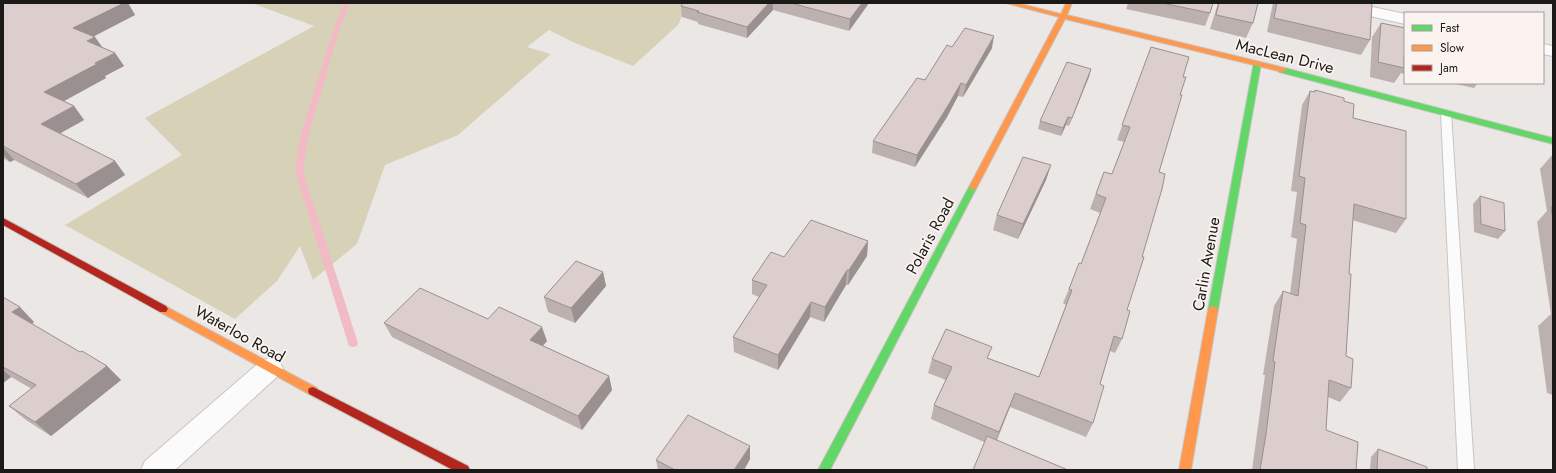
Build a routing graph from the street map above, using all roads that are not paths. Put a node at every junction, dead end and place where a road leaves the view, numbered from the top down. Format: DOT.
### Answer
graph roads {
  1 [pos="1009,3"];
  2 [pos="1070,3"];
  3 [pos="1332,3"];
  4 [pos="1062,16"];
  5 [pos="1404,19"];
  6 [pos="1257,64"];
  7 [pos="1446,113"];
  8 [pos="1553,141"];
  9 [pos="3,221"];
  10 [pos="270,368"];
  11 [pos="155,470"];
  12 [pos="464,470"];
  13 [pos="824,470"];
  14 [pos="1184,470"];
  15 [pos="1466,470"];
  1 -- 4 [label="street, MacLean Drive"];
  2 -- 4 [label="street, Polaris Road"];
  3 -- 5 [label="street"];
  4 -- 6 [label="street, MacLean Drive"];
  4 -- 13 [label="street, Polaris Road"];
  6 -- 7 [label="street, MacLean Drive"];
  6 -- 14 [label="street, Carlin Avenue"];
  7 -- 8 [label="street, MacLean Drive"];
  7 -- 15 [label="lane"];
  9 -- 10 [label="street, Waterloo Road"];
  10 -- 11 [label="street"];
  10 -- 12 [label="street, Waterloo Road"];
}
